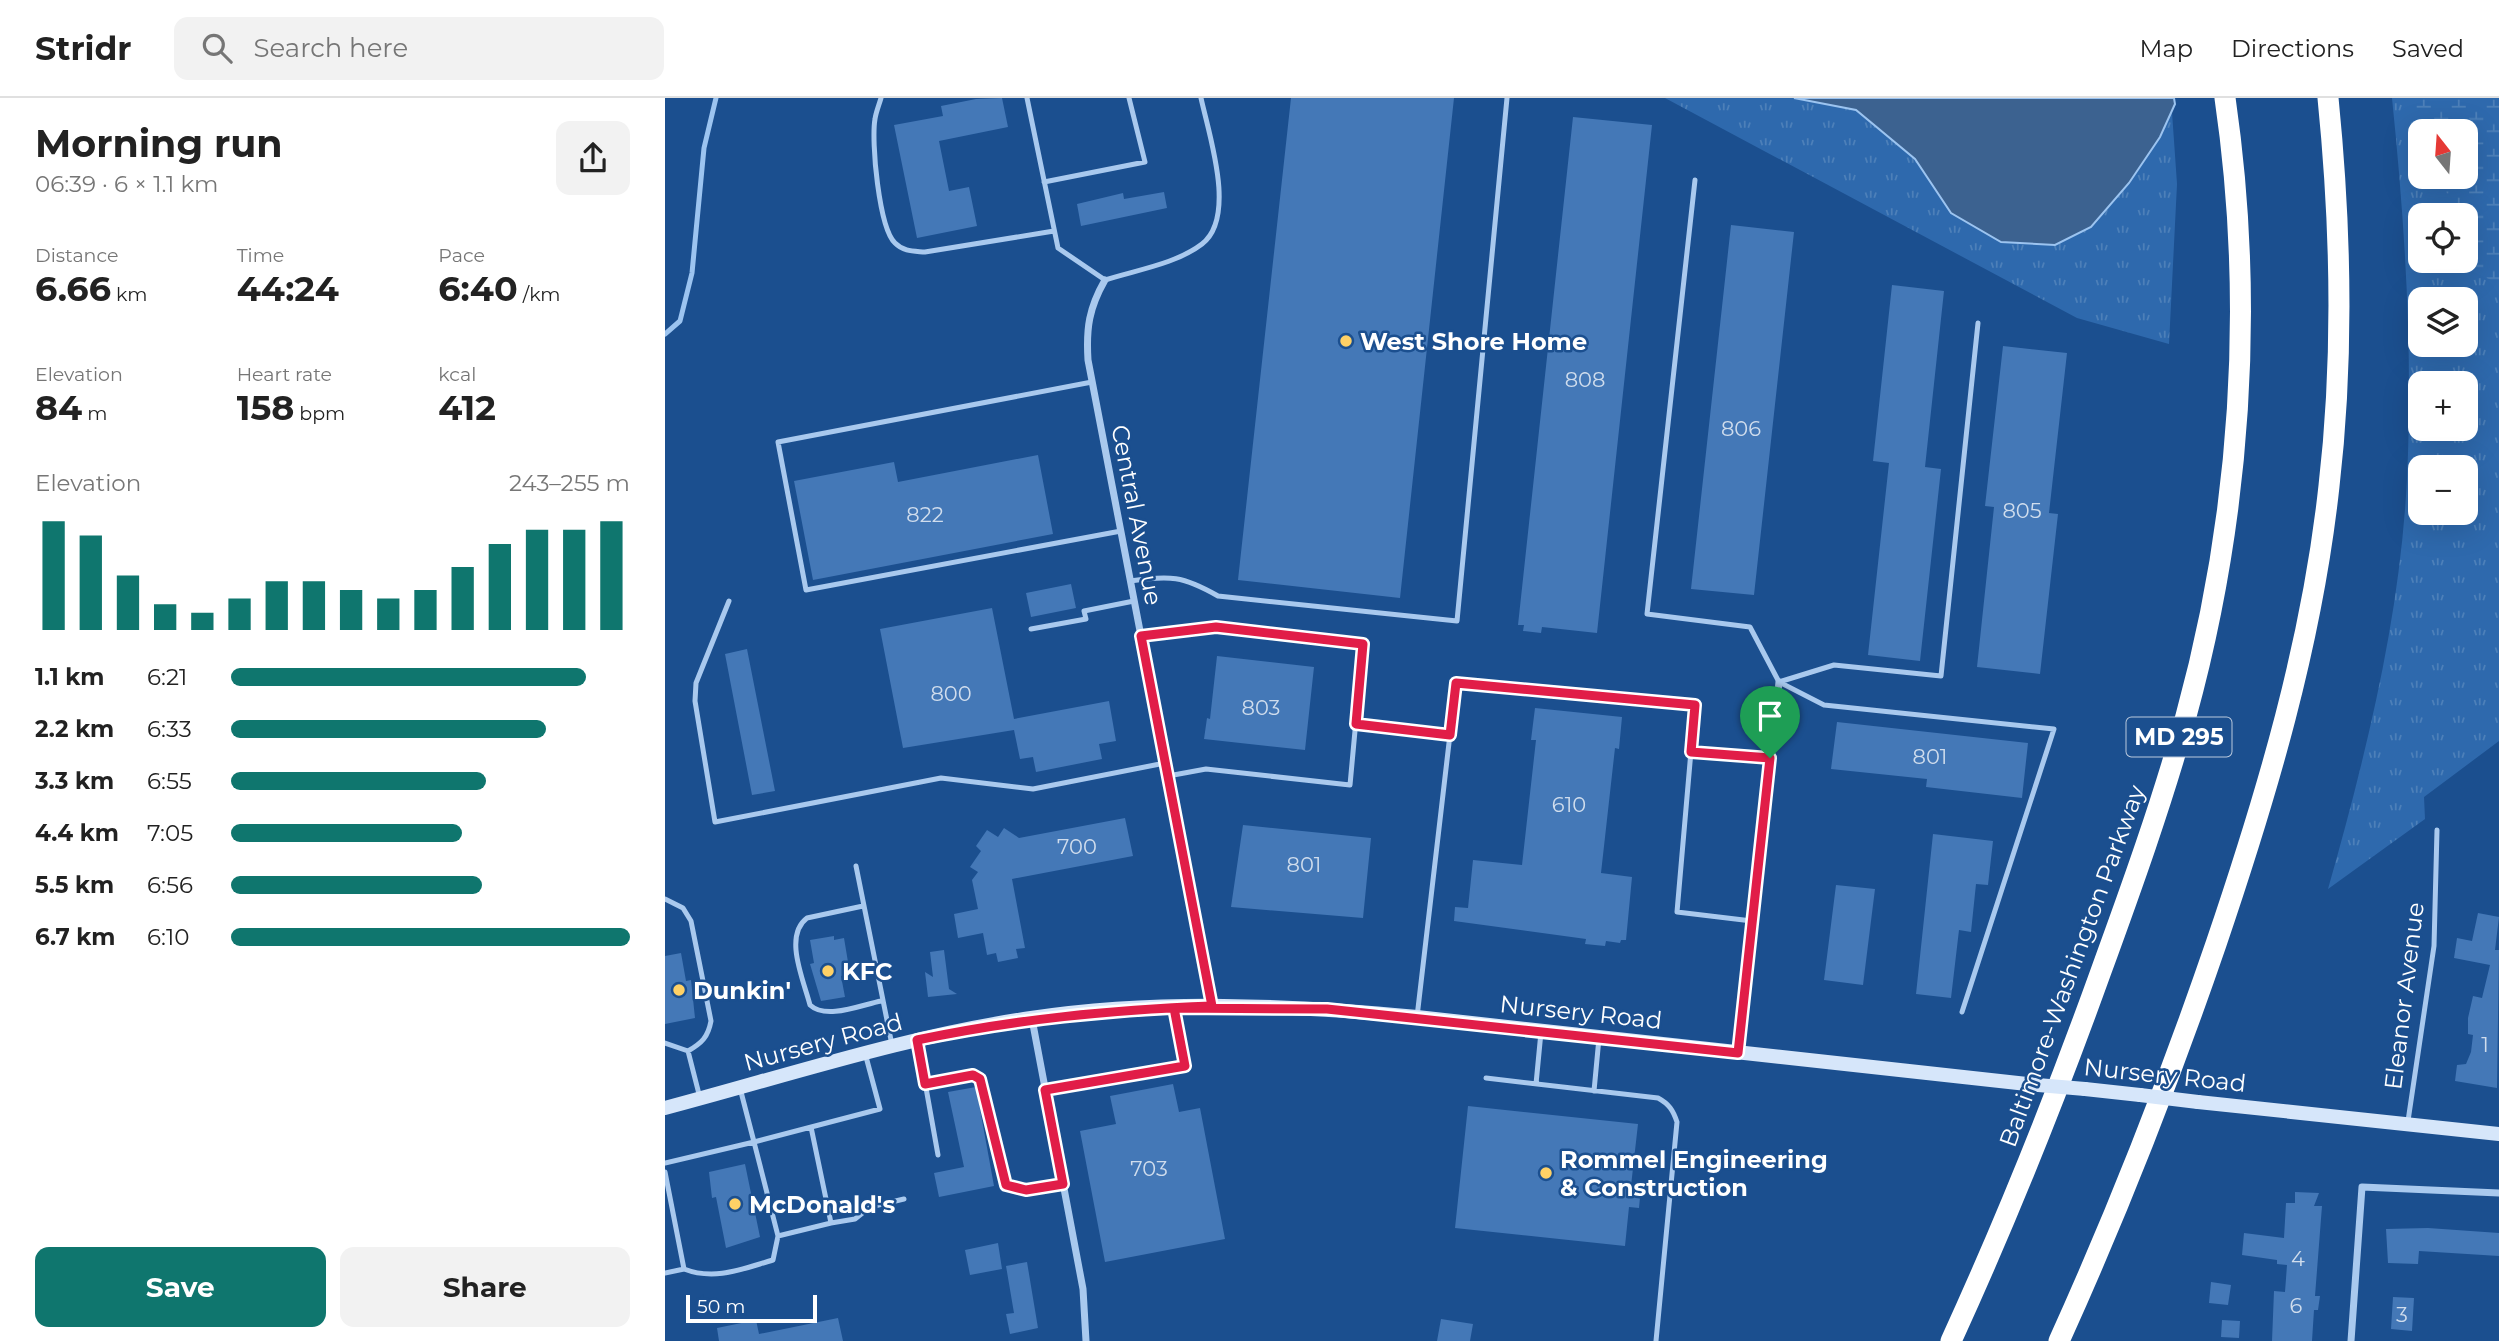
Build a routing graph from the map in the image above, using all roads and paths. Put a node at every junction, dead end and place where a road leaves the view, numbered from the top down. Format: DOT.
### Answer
graph roads {
  1 [pos="881,98"];
  2 [pos="1027,98"];
  3 [pos="1129,98"];
  4 [pos="1201,98"];
  5 [pos="1507,98"];
  6 [pos="2225,98"];
  7 [pos="2328,98"];
  8 [pos="1695,180"];
  9 [pos="1044,182"];
  10 [pos="1054,231"];
  11 [pos="1105,280"];
  12 [pos="1978,323"];
  13 [pos="1092,382"];
  14 [pos="1121,531"];
  15 [pos="1130,581"];
  16 [pos="729,601"];
  17 [pos="1134,601"];
  18 [pos="1031,629"];
  19 [pos="1141,636"];
  20 [pos="1779,682"];
  21 [pos="1356,724"];
  22 [pos="1450,735"];
  23 [pos="1691,752"];
  24 [pos="1770,758"];
  25 [pos="1165,763"];
  26 [pos="1168,776"];
  27 [pos="2437,830"];
  28 [pos="856,866"];
  29 [pos="665,899"];
  30 [pos="863,906"];
  31 [pos="1752,921"];
  32 [pos="881,1001"];
  33 [pos="1212,1006"];
  34 [pos="1174,1008"];
  35 [pos="1962,1012"];
  36 [pos="1417,1017"];
  37 [pos="1032,1018"];
  38 [pos="1541,1031"];
  39 [pos="1599,1037"];
  40 [pos="917,1040"];
  41 [pos="665,1043"];
  42 [pos="891,1045"];
  43 [pos="688,1051"];
  44 [pos="865,1053"];
  45 [pos="1738,1053"];
  46 [pos="1486,1078"];
  47 [pos="925,1084"];
  48 [pos="1536,1084"];
  49 [pos="740,1088"];
  50 [pos="1045,1090"];
  51 [pos="1594,1091"];
  52 [pos="700,1099"];
  53 [pos="665,1108"];
  54 [pos="2407,1125"];
  55 [pos="811,1127"];
  56 [pos="2499,1134"];
  57 [pos="754,1142"];
  58 [pos="938,1156"];
  59 [pos="665,1163"];
  60 [pos="665,1172"];
  61 [pos="1063,1184"];
  62 [pos="2499,1193"];
  63 [pos="904,1199"];
  64 [pos="831,1223"];
  65 [pos="778,1236"];
  66 [pos="684,1269"];
  67 [pos="665,1273"];
  68 [pos="1086,1341"];
  69 [pos="1656,1341"];
  70 [pos="1951,1341"];
  71 [pos="2059,1341"];
  72 [pos="2351,1341"];
  1 -- 10 [label="lane"];
  2 -- 9 [label="lane"];
  3 -- 9 [label="lane"];
  4 -- 11 [label="lane"];
  5 -- 15 [label="lane"];
  6 -- 70 [label="highway, Baltimore-Washington Parkway / MD 295"];
  7 -- 71 [label="highway"];
  8 -- 20 [label="lane"];
  9 -- 10 [label="lane"];
  10 -- 11 [label="lane"];
  11 -- 13 [label="street, Central Avenue"];
  12 -- 20 [label="lane"];
  13 -- 14 [label="street, Central Avenue"];
  13 -- 14 [label="lane"];
  14 -- 15 [label="street, Central Avenue"];
  15 -- 17 [label="street, Central Avenue"];
  16 -- 25 [label="lane"];
  17 -- 18 [label="lane"];
  17 -- 19 [label="street, Central Avenue"];
  19 -- 21 [label="lane"];
  19 -- 25 [label="street, Central Avenue"];
  20 -- 24 [label="street"];
  20 -- 35 [label="lane"];
  21 -- 22 [label="lane"];
  21 -- 26 [label="lane"];
  22 -- 23 [label="lane"];
  22 -- 36 [label="lane"];
  23 -- 24 [label="lane"];
  23 -- 31 [label="lane"];
  24 -- 31 [label="street"];
  25 -- 26 [label="street, Central Avenue"];
  26 -- 33 [label="street, Central Avenue"];
  27 -- 54 [label="lane, Eleanor Avenue"];
  28 -- 30 [label="lane"];
  29 -- 43 [label="lane"];
  30 -- 32 [label="lane"];
  30 -- 32 [label="lane"];
  31 -- 45 [label="street"];
  32 -- 42 [label="lane"];
  33 -- 34 [label="main road, Nursery Road"];
  33 -- 36 [label="main road, Nursery Road"];
  34 -- 37 [label="main road, Nursery Road"];
  34 -- 50 [label="lane"];
  36 -- 38 [label="main road, Nursery Road"];
  37 -- 40 [label="main road, Nursery Road"];
  37 -- 50 [label="street"];
  38 -- 39 [label="main road, Nursery Road"];
  38 -- 48 [label="lane"];
  39 -- 45 [label="main road, Nursery Road"];
  39 -- 51 [label="lane"];
  40 -- 42 [label="main road, Nursery Road"];
  40 -- 47 [label="lane"];
  41 -- 43 [label="lane"];
  42 -- 44 [label="main road, Nursery Road"];
  43 -- 52 [label="lane"];
  44 -- 49 [label="main road, Nursery Road"];
  44 -- 55 [label="lane"];
  45 -- 54 [label="main road, Nursery Road, bridge"];
  46 -- 48 [label="lane"];
  47 -- 58 [label="lane"];
  47 -- 61 [label="lane"];
  48 -- 51 [label="lane"];
  49 -- 52 [label="main road, Nursery Road"];
  49 -- 57 [label="lane"];
  50 -- 61 [label="street"];
  51 -- 69 [label="lane"];
  52 -- 53 [label="main road, Nursery Road"];
  54 -- 56 [label="main road, Nursery Road"];
  55 -- 57 [label="lane"];
  55 -- 64 [label="lane"];
  57 -- 59 [label="lane"];
  57 -- 65 [label="lane"];
  60 -- 66 [label="lane"];
  61 -- 68 [label="street"];
  62 -- 72 [label="street"];
  63 -- 64 [label="lane"];
  64 -- 65 [label="lane"];
  65 -- 66 [label="lane"];
  66 -- 67 [label="lane"];
}
